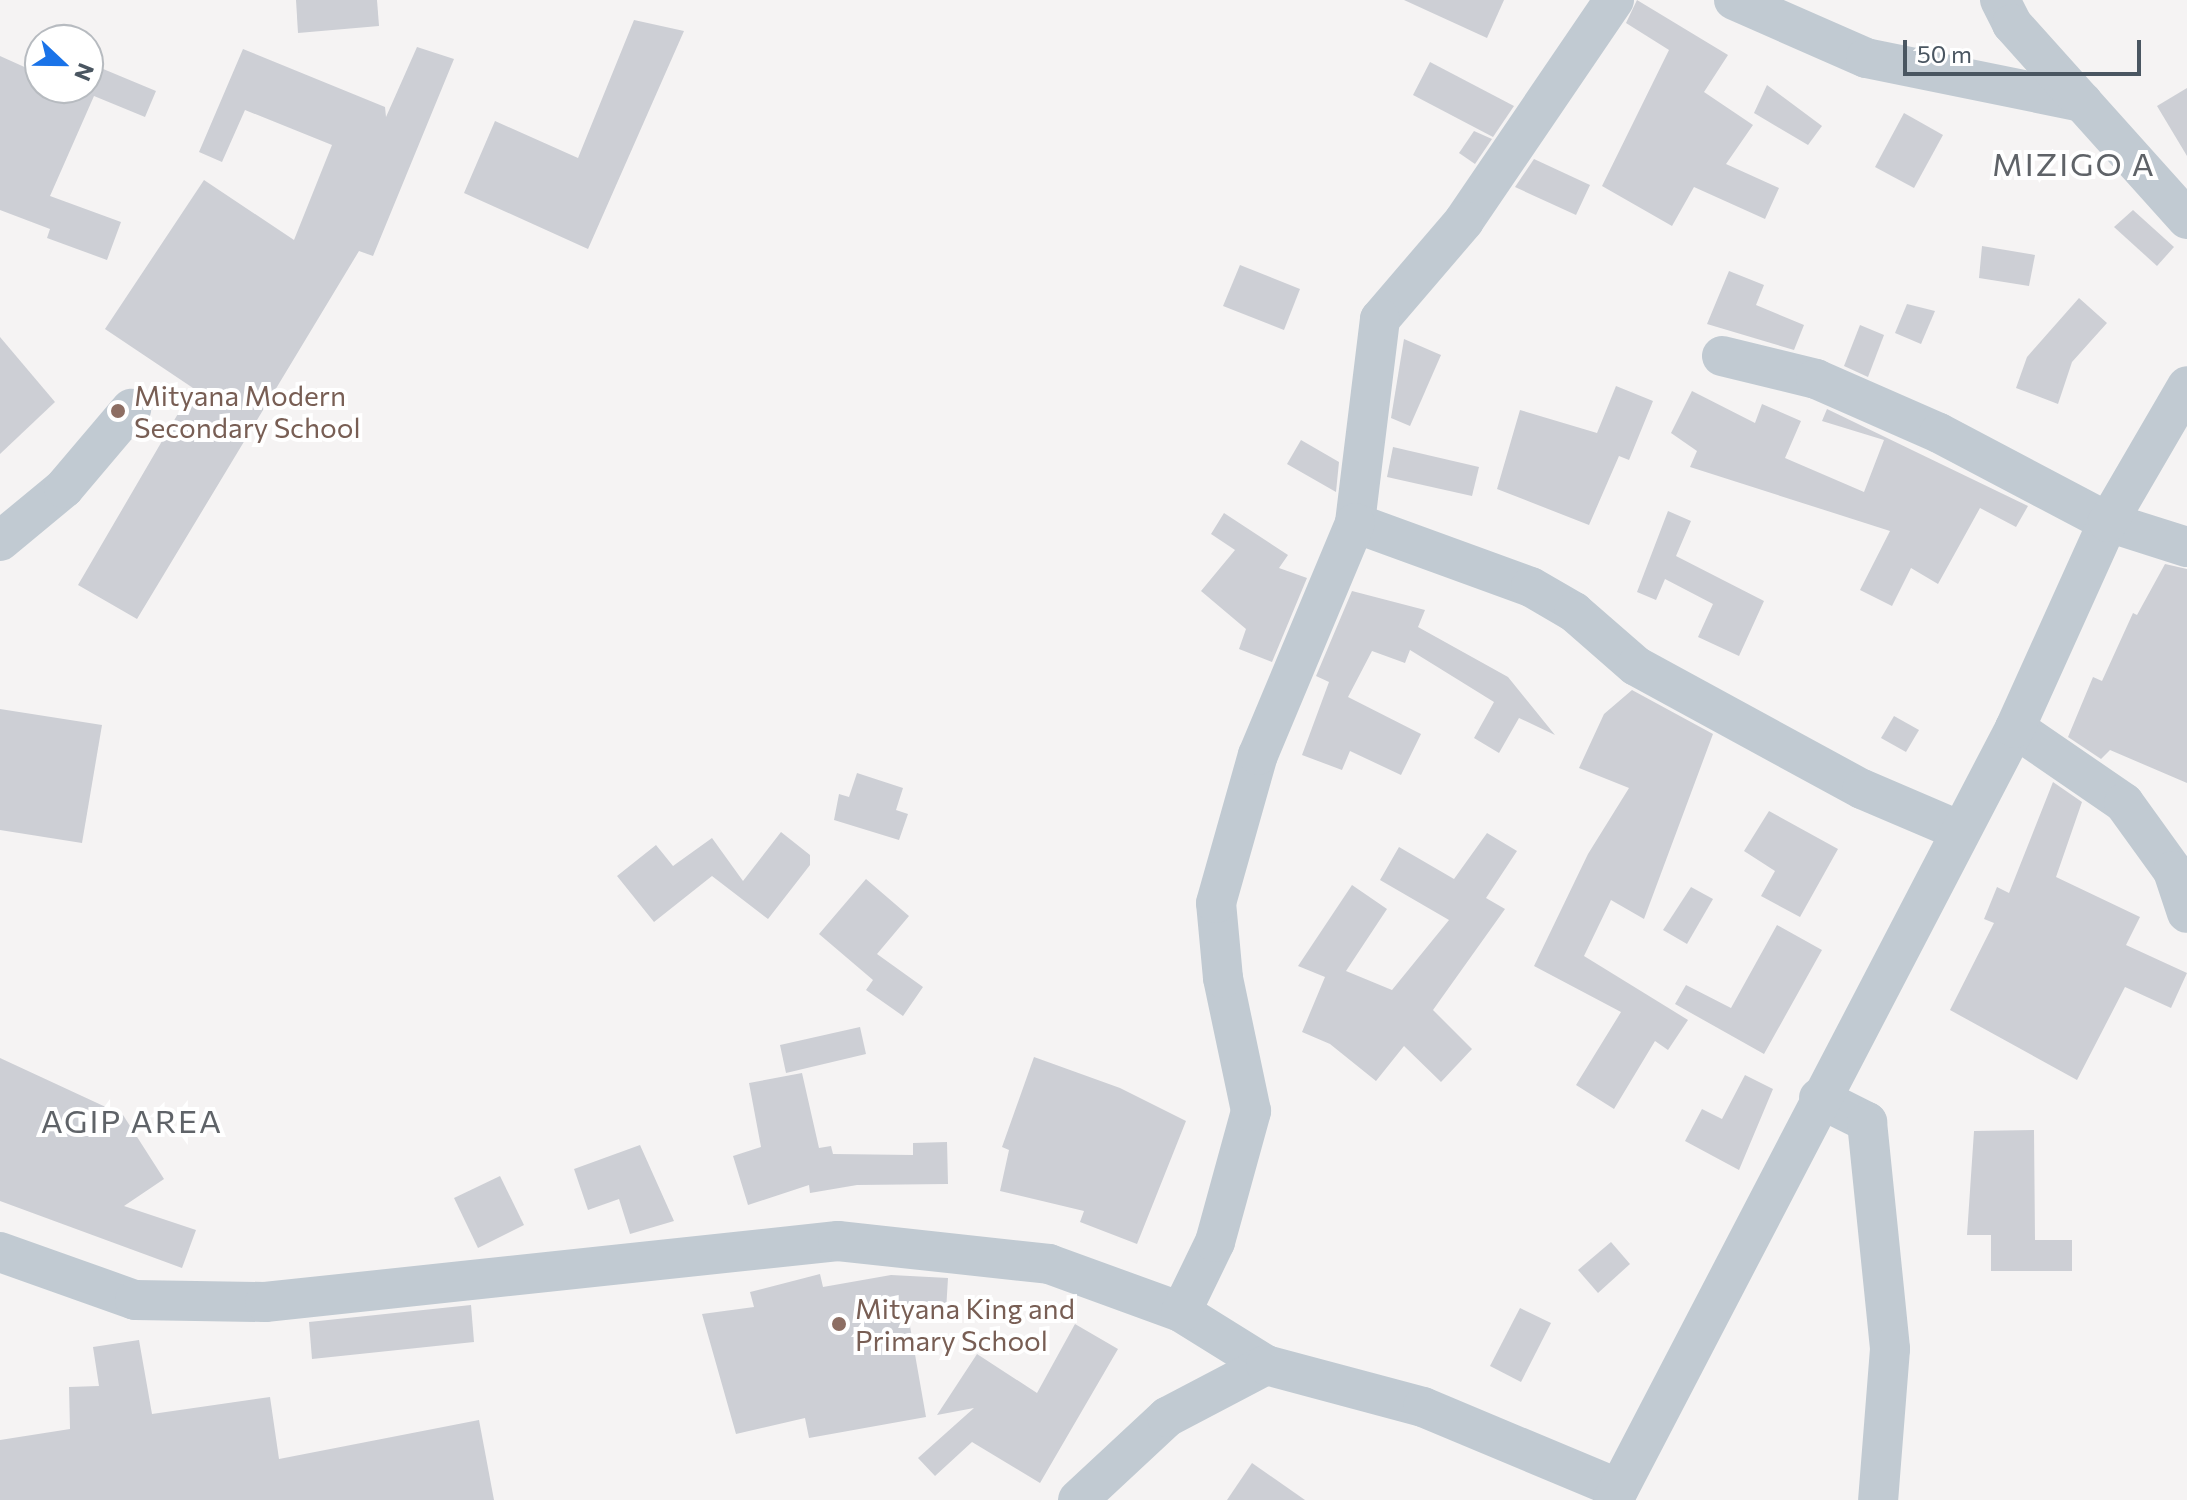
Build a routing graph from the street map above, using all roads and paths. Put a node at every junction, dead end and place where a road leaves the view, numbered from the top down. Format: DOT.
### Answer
graph roads {
  1 [pos="1614,0"];
  2 [pos="1734,0"];
  3 [pos="2000,0"];
  4 [pos="2083,102"];
  5 [pos="2187,219"];
  6 [pos="1722,356"];
  7 [pos="2187,386"];
  8 [pos="131,409"];
  9 [pos="2108,522"];
  10 [pos="1355,523"];
  11 [pos="0,541"];
  12 [pos="2187,547"];
  13 [pos="2015,728"];
  14 [pos="1958,830"];
  15 [pos="2187,913"];
  16 [pos="1819,1098"];
  17 [pos="0,1252"];
  18 [pos="1181,1312"];
  19 [pos="1266,1365"];
  20 [pos="1616,1495"];
  21 [pos="1078,1500"];
  22 [pos="1878,1500"];
  1 -- 10 [label="street"];
  2 -- 4 [label="street"];
  3 -- 4 [label="street"];
  4 -- 5 [label="street"];
  6 -- 9 [label="street"];
  7 -- 9 [label="street"];
  8 -- 11 [label="street"];
  9 -- 12 [label="street"];
  9 -- 13 [label="street"];
  10 -- 14 [label="street"];
  10 -- 18 [label="street"];
  13 -- 14 [label="street"];
  13 -- 15 [label="street"];
  14 -- 16 [label="street"];
  16 -- 20 [label="street"];
  16 -- 22 [label="street"];
  17 -- 18 [label="street"];
  18 -- 19 [label="street"];
  19 -- 20 [label="street"];
  19 -- 21 [label="street"];
}
